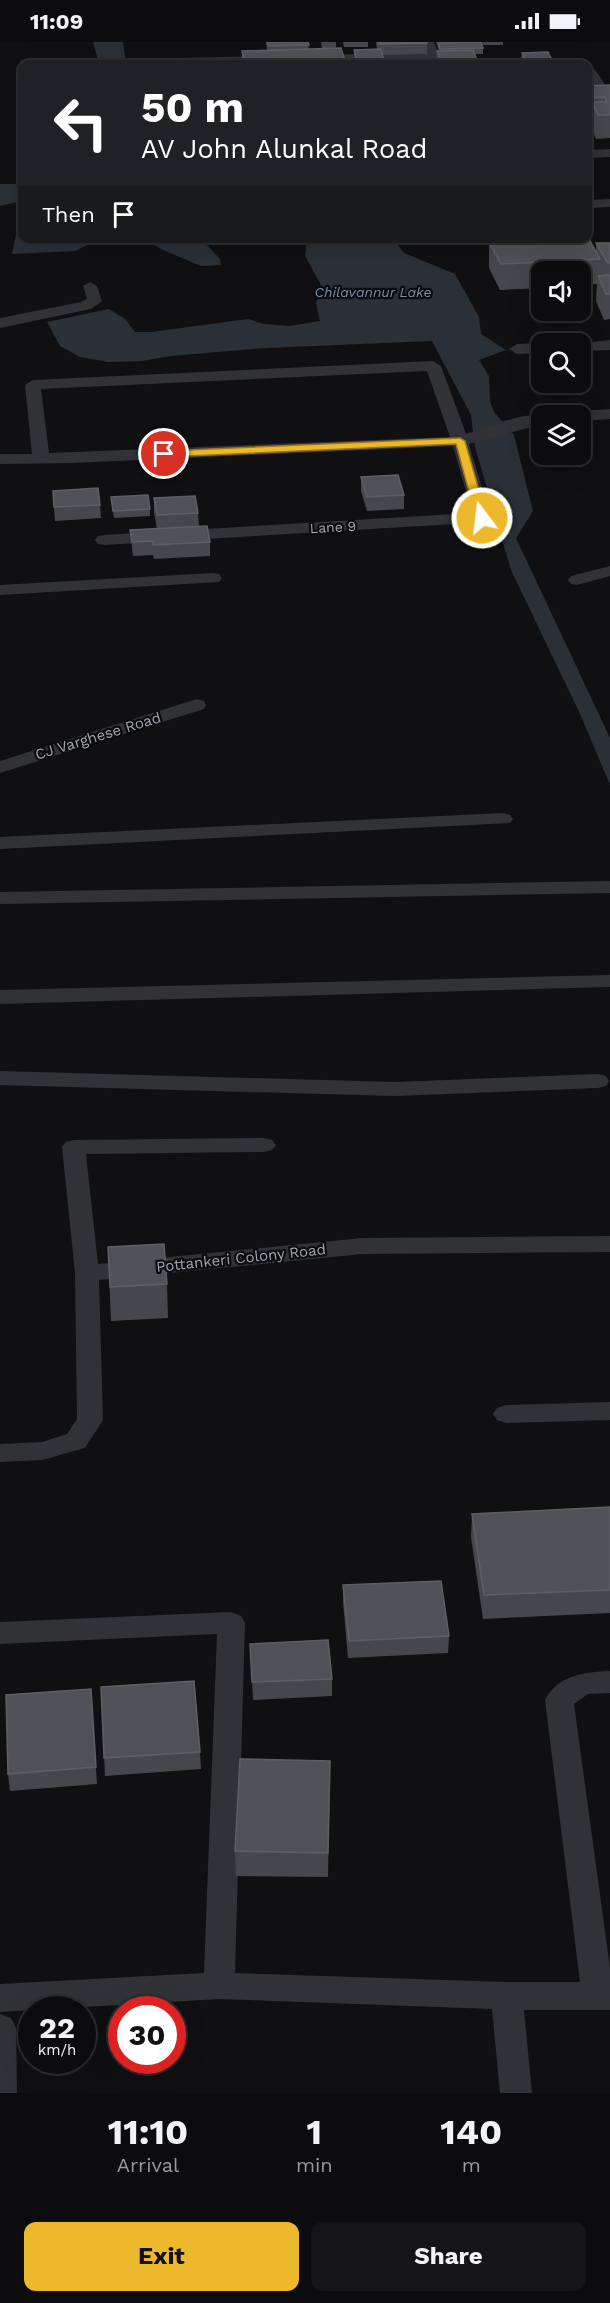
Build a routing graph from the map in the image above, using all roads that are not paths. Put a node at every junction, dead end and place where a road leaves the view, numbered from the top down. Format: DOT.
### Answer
graph roads {
  1 [pos="428,42"];
  2 [pos="306,60"];
  3 [pos="592,66"];
  4 [pos="592,85"];
  5 [pos="610,153"];
  6 [pos="592,154"];
  7 [pos="610,203"];
  8 [pos="592,204"];
  9 [pos="90,286"];
  10 [pos="0,323"];
  11 [pos="610,345"];
  12 [pos="591,346"];
  13 [pos="531,348"];
  14 [pos="517,349"];
  15 [pos="610,414"];
  16 [pos="591,415"];
  17 [pos="531,420"];
  18 [pos="460,441"];
  19 [pos="41,457"];
  20 [pos="0,459"];
  21 [pos="104,540"];
  22 [pos="610,571"];
  23 [pos="213,578"];
  24 [pos="577,580"];
  25 [pos="0,590"];
  26 [pos="197,705"];
  27 [pos="0,766"];
  28 [pos="503,819"];
  29 [pos="0,843"];
  30 [pos="610,887"];
  31 [pos="0,898"];
  32 [pos="607,981"];
  33 [pos="0,998"];
  34 [pos="0,1078"];
  35 [pos="598,1081"];
  36 [pos="264,1145"];
  37 [pos="610,1244"];
  38 [pos="87,1273"];
  39 [pos="610,1411"];
  40 [pos="506,1414"];
  41 [pos="0,1453"];
  42 [pos="0,1633"];
  43 [pos="610,1682"];
  44 [pos="219,1986"];
  45 [pos="507,1996"];
  46 [pos="604,1996"];
  47 [pos="0,1998"];
  48 [pos="0,2028"];
  49 [pos="1,2093"];
  50 [pos="516,2093"];
  1 -- 2 [label="street"];
  3 -- 4 [label="street"];
  5 -- 6 [label="street"];
  7 -- 8 [label="street"];
  9 -- 10 [label="street"];
  11 -- 12 [label="street"];
  13 -- 14 [label="street"];
  15 -- 16 [label="street"];
  17 -- 18 [label="street"];
  18 -- 19 [label="street"];
  18 -- 19 [label="street"];
  18 -- 21 [label="street, Lane 9"];
  19 -- 20 [label="street"];
  22 -- 24 [label="street"];
  23 -- 25 [label="street"];
  26 -- 27 [label="street, CJ Varghese Road"];
  28 -- 29 [label="street"];
  30 -- 31 [label="street"];
  32 -- 33 [label="street"];
  34 -- 35 [label="street"];
  36 -- 38 [label="street"];
  37 -- 38 [label="street, Pottankeri Colony Road"];
  38 -- 41 [label="street"];
  39 -- 40 [label="street"];
  42 -- 44 [label="street"];
  43 -- 46 [label="street"];
  44 -- 45 [label="street"];
  44 -- 47 [label="street"];
  45 -- 46 [label="street"];
  45 -- 50 [label="street"];
  48 -- 49 [label="street"];
}
